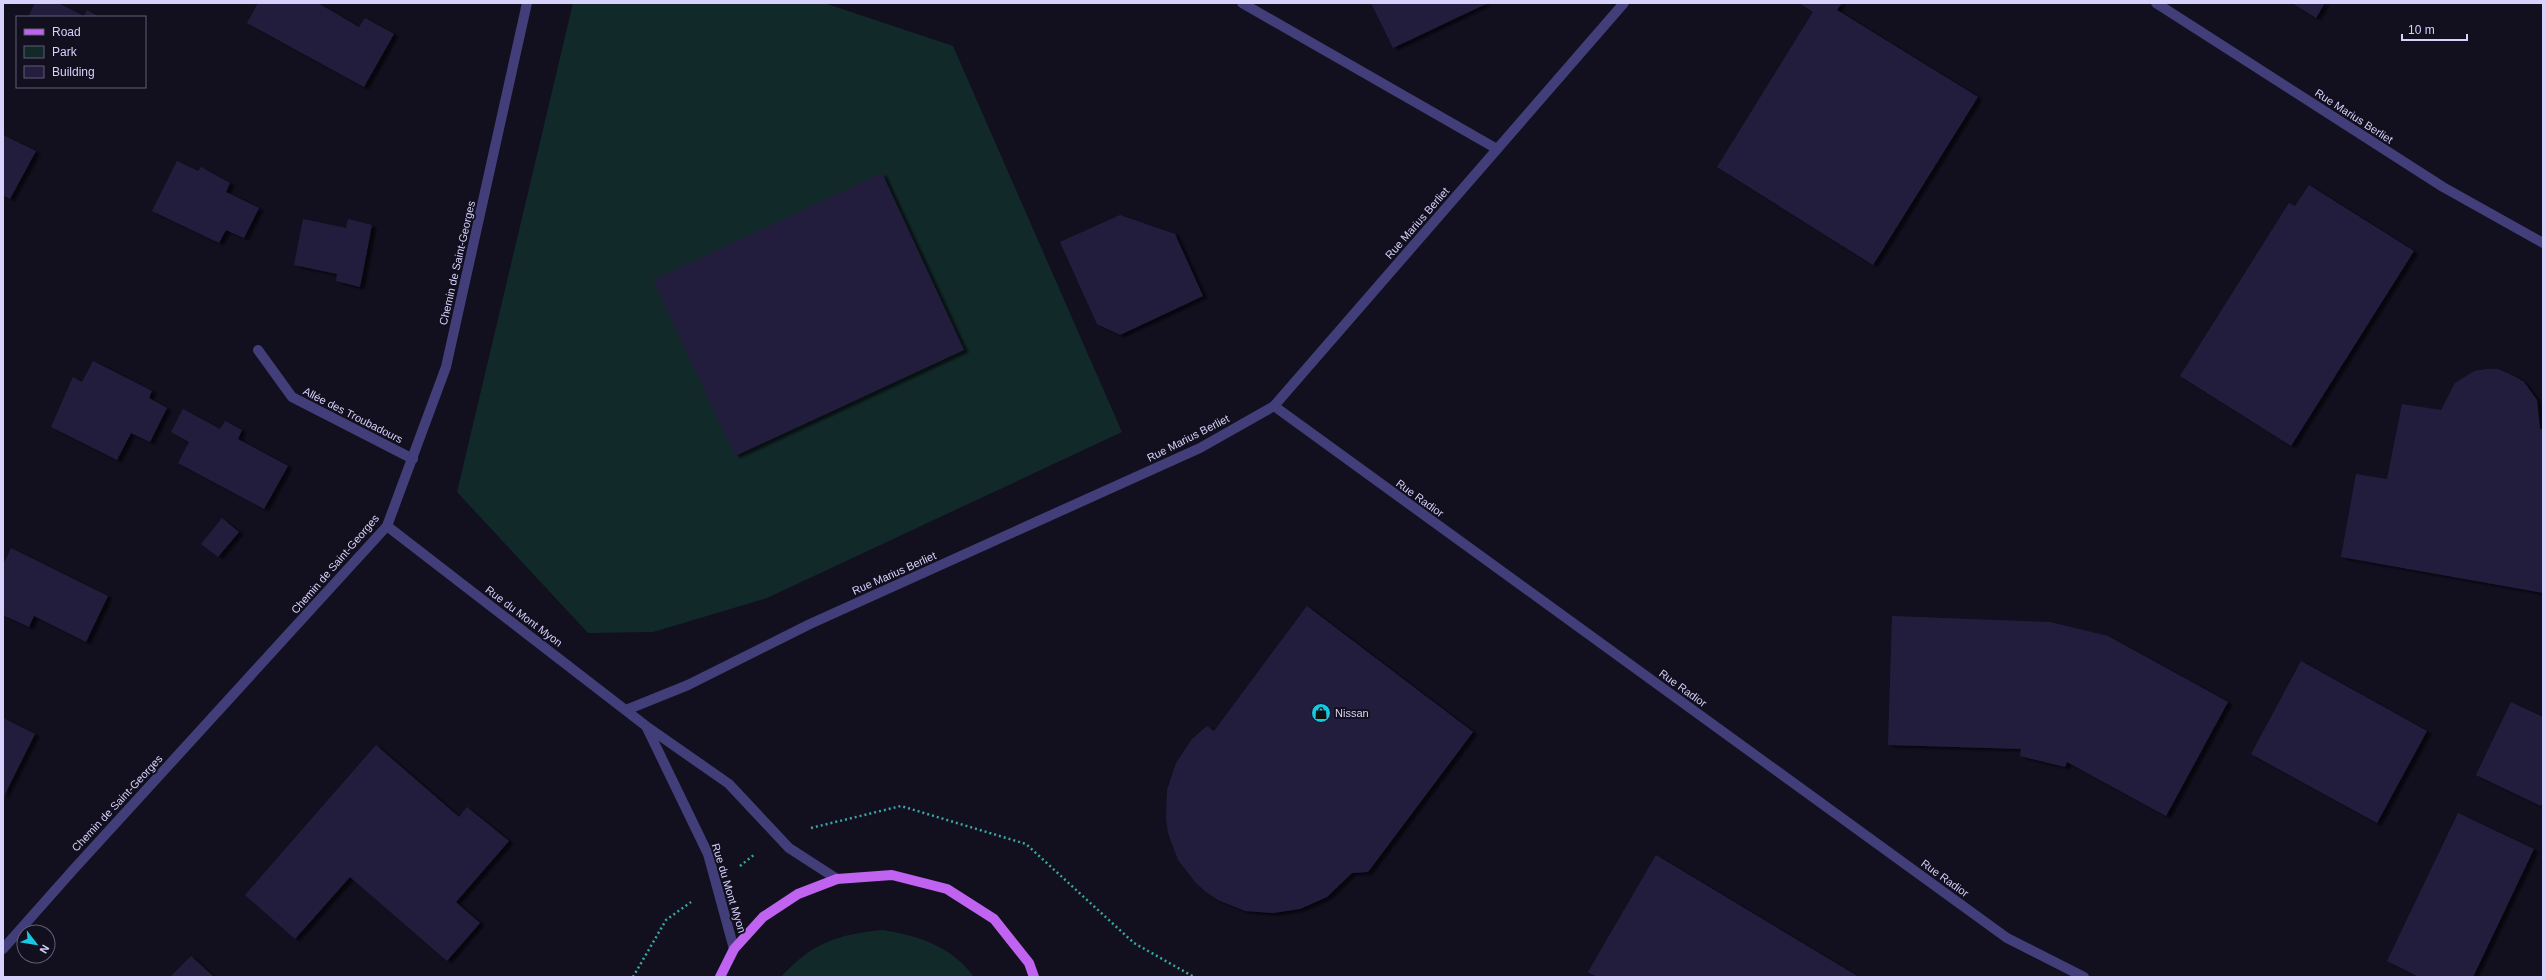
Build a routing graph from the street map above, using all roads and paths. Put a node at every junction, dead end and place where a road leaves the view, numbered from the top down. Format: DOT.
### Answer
graph roads {
  1 [pos="527,3"];
  2 [pos="1242,3"];
  3 [pos="1624,3"];
  4 [pos="2156,3"];
  5 [pos="1497,149"];
  6 [pos="2543,243"];
  7 [pos="258,350"];
  8 [pos="1274,406"];
  9 [pos="413,459"];
  10 [pos="387,526"];
  11 [pos="626,710"];
  12 [pos="646,726"];
  13 [pos="837,879"];
  14 [pos="3,949"];
  15 [pos="734,949"];
  16 [pos="720,977"];
  17 [pos="1034,977"];
  18 [pos="2084,977"];
  1 -- 9 [label="street, Chemin de Saint-Georges"];
  2 -- 5 [label="street"];
  3 -- 5 [label="street, Rue Marius Berliet"];
  4 -- 6 [label="street, Rue Marius Berliet"];
  5 -- 8 [label="street, Rue Marius Berliet"];
  7 -- 9 [label="street, Allée des Troubadours"];
  8 -- 11 [label="street, Rue Marius Berliet"];
  8 -- 18 [label="street, Rue Radior"];
  9 -- 10 [label="street, Chemin de Saint-Georges"];
  10 -- 11 [label="street, Rue du Mont Myon"];
  10 -- 14 [label="street, Chemin de Saint-Georges"];
  11 -- 12 [label="street, Rue du Mont Myon"];
  12 -- 13 [label="street, Rue du Mont Myon"];
  12 -- 15 [label="street, Rue du Mont Myon"];
  13 -- 15 [label="main road"];
  13 -- 17 [label="main road"];
  15 -- 16 [label="main road"];
}
